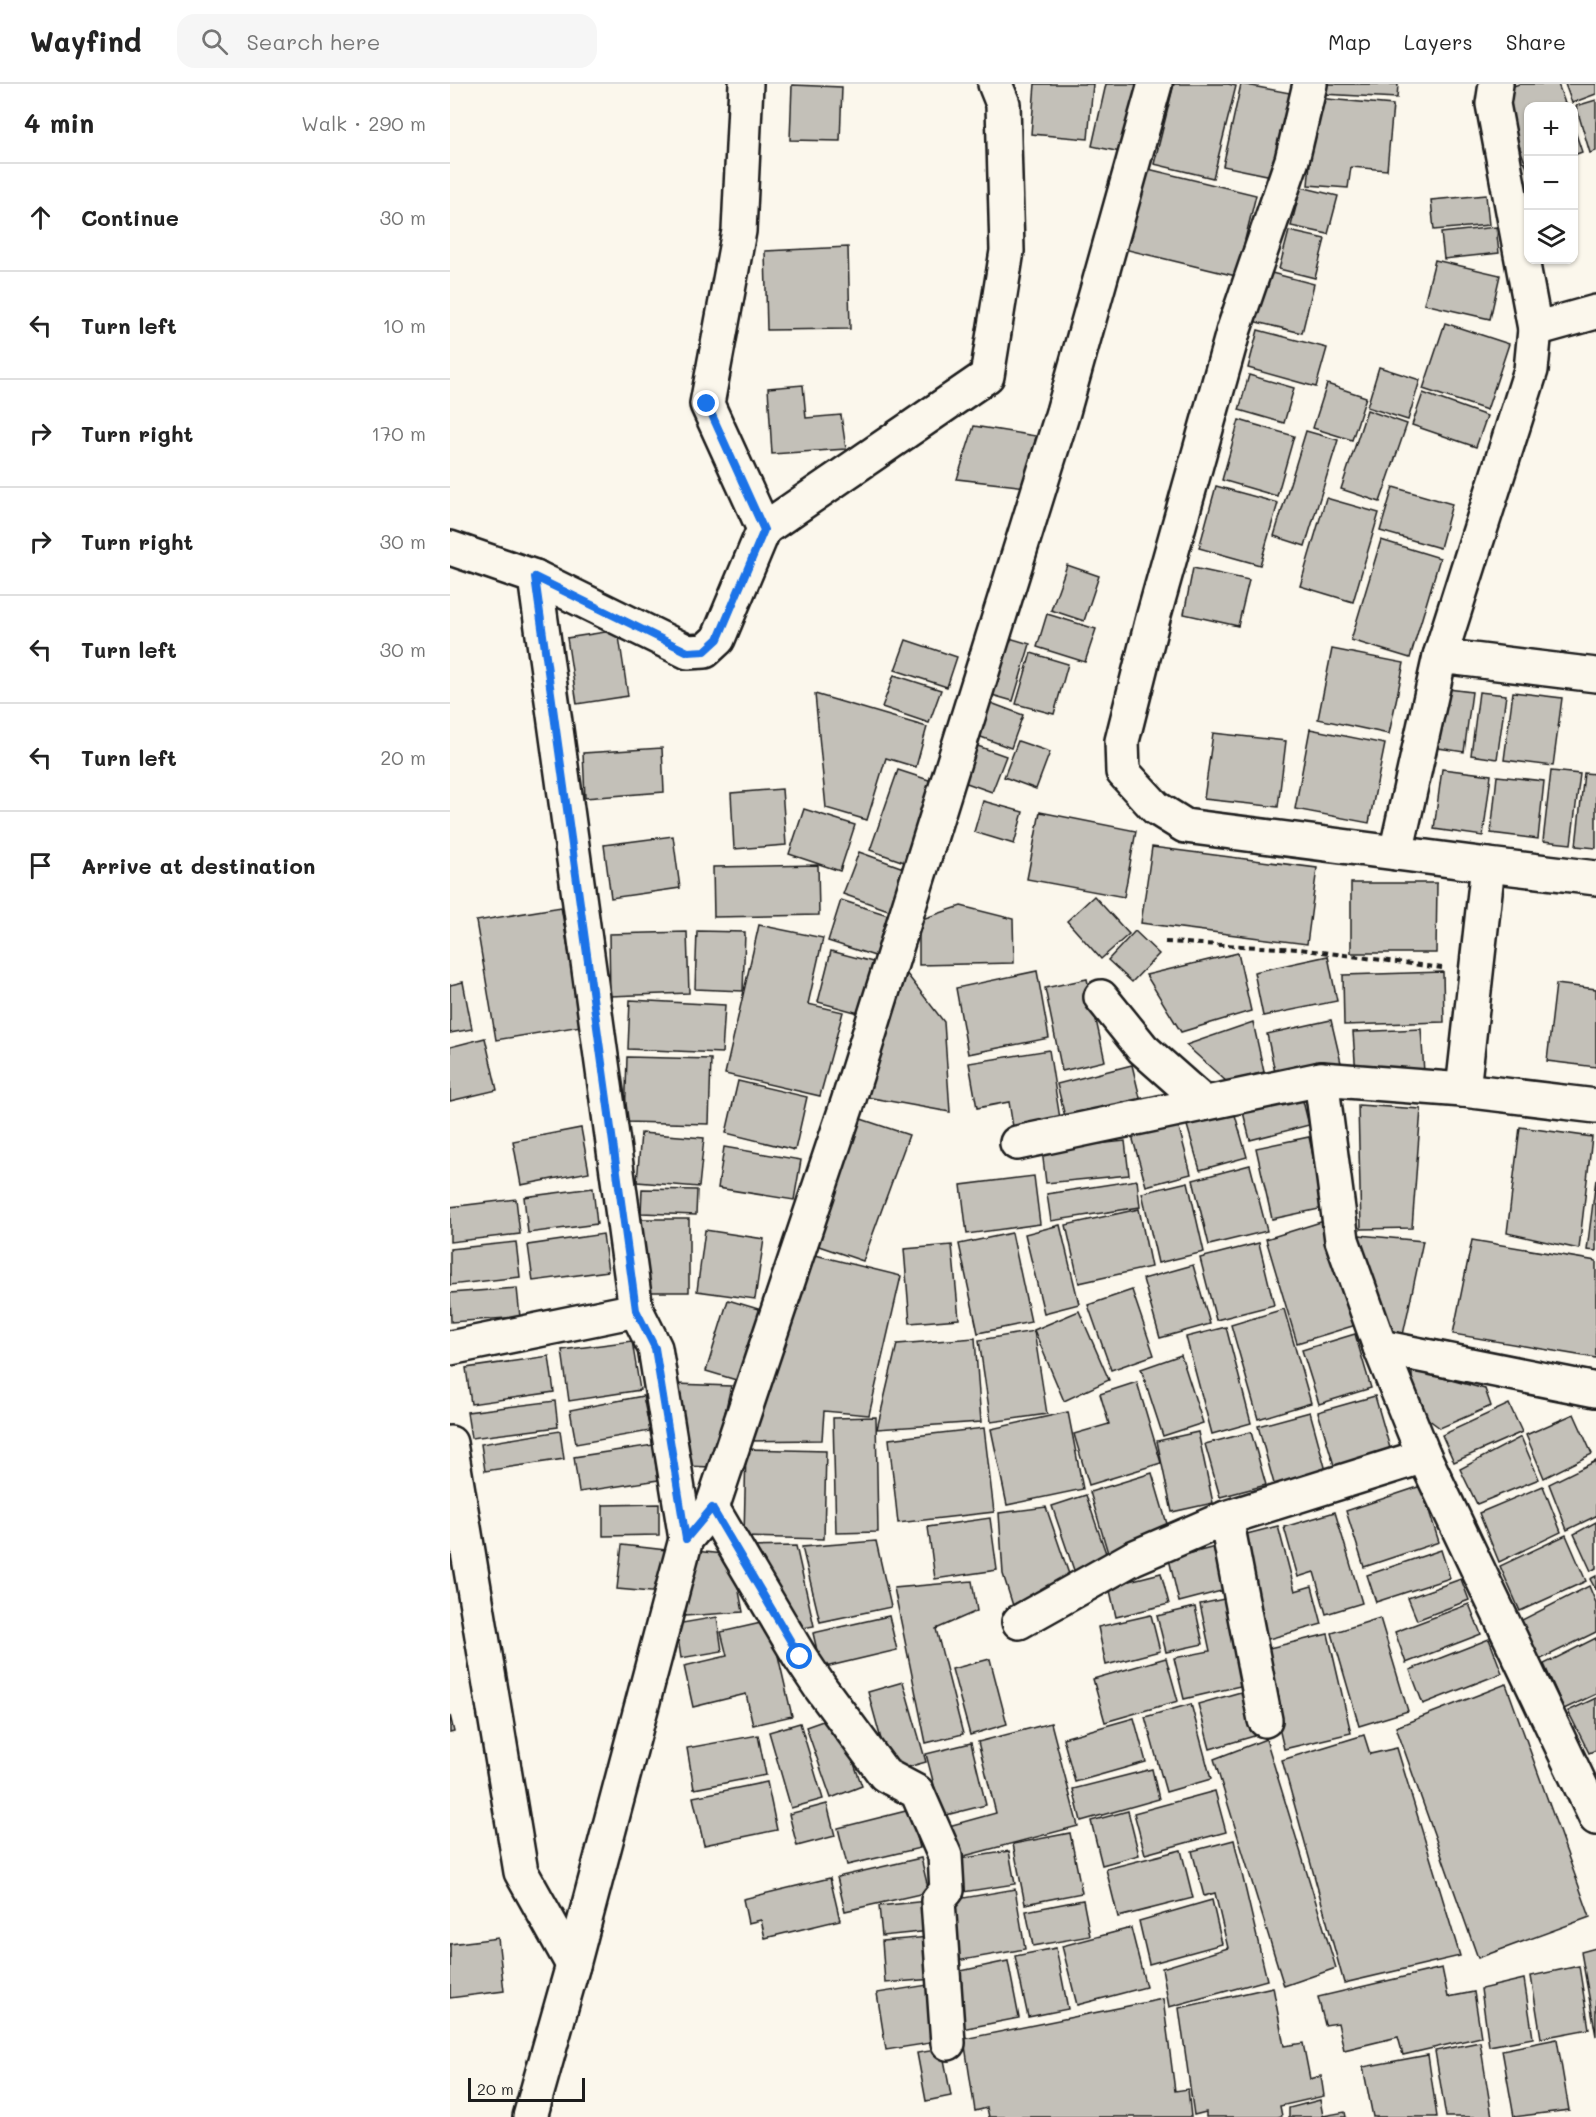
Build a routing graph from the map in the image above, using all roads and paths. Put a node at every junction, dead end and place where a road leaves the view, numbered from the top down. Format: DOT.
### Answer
graph roads {
  1 [pos="746,84"];
  2 [pos="995,84"];
  3 [pos="1155,84"];
  4 [pos="1310,84"];
  5 [pos="1496,84"];
  6 [pos="1596,312"];
  7 [pos="1536,329"];
  8 [pos="764,530"];
  9 [pos="450,548"];
  10 [pos="535,577"];
  11 [pos="1440,656"];
  12 [pos="1596,675"];
  13 [pos="1396,853"];
  14 [pos="1488,865"];
  15 [pos="1596,878"];
  16 [pos="1165,942"];
  17 [pos="1476,972"];
  18 [pos="1101,997"];
  19 [pos="1321,1079"];
  20 [pos="1463,1090"];
  21 [pos="1204,1103"];
  22 [pos="1596,1106"];
  23 [pos="1017,1143"];
  24 [pos="636,1310"];
  25 [pos="1380,1347"];
  26 [pos="450,1348"];
  27 [pos="1596,1390"];
  28 [pos="450,1443"];
  29 [pos="1424,1456"];
  30 [pos="712,1508"];
  31 [pos="1226,1518"];
  32 [pos="686,1539"];
  33 [pos="1019,1622"];
  34 [pos="1265,1720"];
  35 [pos="1596,1818"];
  36 [pos="573,1965"];
  37 [pos="948,2043"];
  38 [pos="530,2117"];
  1 -- 8 [label="street"];
  2 -- 8 [label="street"];
  3 -- 30 [label="street"];
  4 -- 13 [label="street"];
  5 -- 7 [label="street"];
  6 -- 7 [label="street"];
  7 -- 11 [label="street"];
  8 -- 10 [label="street"];
  9 -- 10 [label="street"];
  10 -- 24 [label="street"];
  11 -- 12 [label="street"];
  11 -- 13 [label="street"];
  13 -- 14 [label="street"];
  14 -- 15 [label="street"];
  14 -- 17 [label="street"];
  16 -- 17 [label="path"];
  17 -- 20 [label="street"];
  18 -- 21 [label="street"];
  19 -- 20 [label="street"];
  19 -- 21 [label="street"];
  19 -- 25 [label="street"];
  20 -- 22 [label="street"];
  21 -- 23 [label="street"];
  24 -- 26 [label="street"];
  24 -- 32 [label="street"];
  25 -- 27 [label="street"];
  25 -- 29 [label="street"];
  28 -- 36 [label="street"];
  29 -- 31 [label="street"];
  29 -- 35 [label="street"];
  30 -- 32 [label="street"];
  30 -- 37 [label="street"];
  31 -- 33 [label="street"];
  31 -- 34 [label="street"];
  32 -- 36 [label="street"];
  36 -- 38 [label="street"];
}
